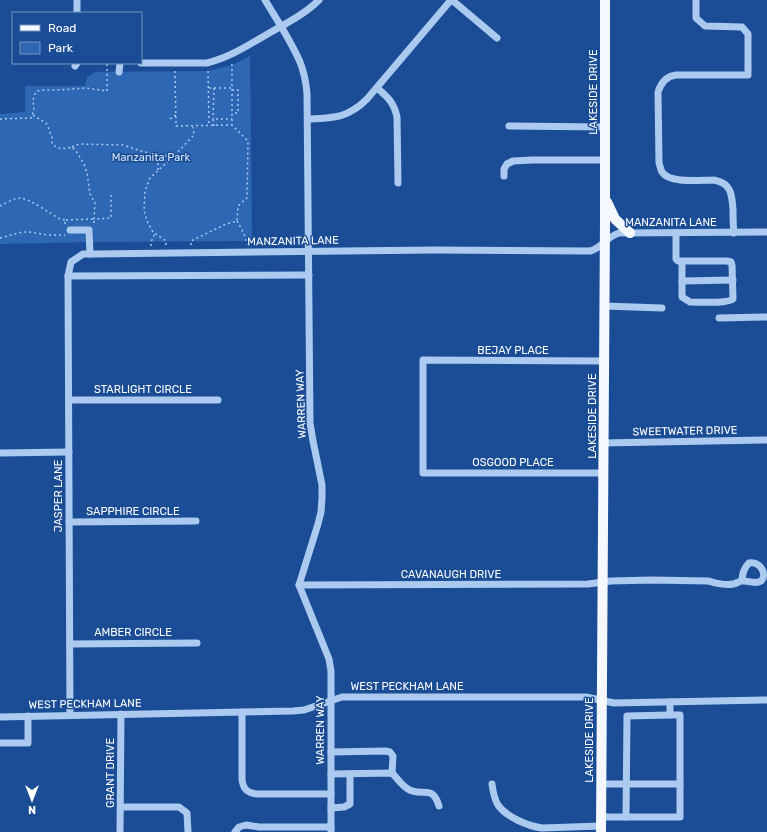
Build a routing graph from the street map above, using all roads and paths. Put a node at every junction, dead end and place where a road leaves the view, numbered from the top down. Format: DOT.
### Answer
graph roads {
  1 [pos="77,0"];
  2 [pos="266,0"];
  3 [pos="319,0"];
  4 [pos="451,0"];
  5 [pos="605,0"];
  6 [pos="696,0"];
  7 [pos="77,12"];
  8 [pos="281,26"];
  9 [pos="497,38"];
  10 [pos="228,56"];
  11 [pos="142,63"];
  12 [pos="175,63"];
  13 [pos="207,63"];
  14 [pos="107,64"];
  15 [pos="120,64"];
  16 [pos="120,72"];
  17 [pos="208,88"];
  18 [pos="214,88"];
  19 [pos="377,88"];
  20 [pos="232,89"];
  21 [pos="208,104"];
  22 [pos="213,104"];
  23 [pos="232,113"];
  24 [pos="33,115"];
  25 [pos="176,115"];
  26 [pos="0,119"];
  27 [pos="170,119"];
  28 [pos="213,119"];
  29 [pos="232,119"];
  30 [pos="308,119"];
  31 [pos="232,125"];
  32 [pos="193,126"];
  33 [pos="208,126"];
  34 [pos="214,126"];
  35 [pos="508,126"];
  36 [pos="605,127"];
  37 [pos="72,147"];
  38 [pos="162,156"];
  39 [pos="174,156"];
  40 [pos="605,160"];
  41 [pos="158,171"];
  42 [pos="504,176"];
  43 [pos="398,183"];
  44 [pos="111,195"];
  45 [pos="605,199"];
  46 [pos="0,206"];
  47 [pos="94,219"];
  48 [pos="65,220"];
  49 [pos="236,221"];
  50 [pos="94,226"];
  51 [pos="67,231"];
  52 [pos="767,232"];
  53 [pos="155,233"];
  54 [pos="630,233"];
  55 [pos="676,233"];
  56 [pos="734,233"];
  57 [pos="0,238"];
  58 [pos="605,242"];
  59 [pos="247,252"];
  60 [pos="309,252"];
  61 [pos="152,253"];
  62 [pos="166,253"];
  63 [pos="191,253"];
  64 [pos="90,254"];
  65 [pos="682,261"];
  66 [pos="309,274"];
  67 [pos="68,276"];
  68 [pos="733,280"];
  69 [pos="682,281"];
  70 [pos="604,306"];
  71 [pos="662,308"];
  72 [pos="767,317"];
  73 [pos="719,318"];
  74 [pos="604,361"];
  75 [pos="69,400"];
  76 [pos="218,400"];
  77 [pos="767,440"];
  78 [pos="603,443"];
  79 [pos="69,452"];
  80 [pos="0,453"];
  81 [pos="423,473"];
  82 [pos="603,473"];
  83 [pos="196,521"];
  84 [pos="69,522"];
  85 [pos="742,581"];
  86 [pos="602,582"];
  87 [pos="299,585"];
  88 [pos="197,643"];
  89 [pos="70,644"];
  90 [pos="601,700"];
  91 [pos="767,700"];
  92 [pos="332,701"];
  93 [pos="670,702"];
  94 [pos="242,712"];
  95 [pos="121,714"];
  96 [pos="70,715"];
  97 [pos="670,715"];
  98 [pos="28,716"];
  99 [pos="0,717"];
  100 [pos="0,743"];
  101 [pos="331,752"];
  102 [pos="392,773"];
  103 [pos="331,774"];
  104 [pos="350,774"];
  105 [pos="492,784"];
  106 [pos="601,784"];
  107 [pos="626,784"];
  108 [pos="680,784"];
  109 [pos="331,794"];
  110 [pos="439,806"];
  111 [pos="121,807"];
  112 [pos="331,808"];
  113 [pos="626,817"];
  114 [pos="272,827"];
  115 [pos="600,828"];
  116 [pos="331,829"];
  117 [pos="120,832"];
  118 [pos="188,832"];
  119 [pos="235,832"];
  120 [pos="266,832"];
  1 -- 7 [label="street"];
  2 -- 8 [label="street, WARREN WAY"];
  3 -- 8 [label="street"];
  4 -- 9 [label="street"];
  4 -- 19 [label="street"];
  5 -- 36 [label="main road, LAKESIDE DRIVE"];
  6 -- 56 [label="street"];
  8 -- 10 [label="street"];
  8 -- 30 [label="street, WARREN WAY"];
  10 -- 13 [label="street"];
  10 -- 20 [label="path"];
  11 -- 12 [label="street"];
  12 -- 13 [label="street"];
  12 -- 25 [label="path"];
  13 -- 17 [label="path"];
  14 -- 24 [label="path"];
  15 -- 16 [label="street"];
  17 -- 18 [label="path"];
  17 -- 21 [label="path"];
  18 -- 20 [label="path"];
  18 -- 22 [label="path"];
  19 -- 30 [label="street"];
  19 -- 43 [label="street"];
  20 -- 23 [label="path"];
  20 -- 23 [label="path"];
  21 -- 22 [label="path"];
  21 -- 33 [label="path"];
  22 -- 28 [label="path"];
  23 -- 29 [label="path"];
  24 -- 26 [label="path"];
  24 -- 37 [label="path"];
  25 -- 27 [label="path"];
  25 -- 32 [label="path"];
  28 -- 29 [label="path"];
  28 -- 34 [label="path"];
  29 -- 31 [label="path"];
  30 -- 60 [label="street, WARREN WAY"];
  31 -- 34 [label="path"];
  31 -- 49 [label="path"];
  32 -- 33 [label="path"];
  32 -- 39 [label="path"];
  33 -- 34 [label="path"];
  35 -- 36 [label="street"];
  36 -- 40 [label="main road, LAKESIDE DRIVE"];
  37 -- 38 [label="path"];
  37 -- 47 [label="path"];
  38 -- 39 [label="path"];
  38 -- 41 [label="path"];
  39 -- 41 [label="path"];
  40 -- 42 [label="street"];
  40 -- 45 [label="main road, LAKESIDE DRIVE"];
  41 -- 53 [label="path"];
  44 -- 47 [label="path"];
  45 -- 54 [label="main road"];
  45 -- 58 [label="main road, LAKESIDE DRIVE"];
  46 -- 48 [label="path"];
  47 -- 48 [label="path"];
  47 -- 50 [label="path"];
  48 -- 51 [label="path"];
  49 -- 59 [label="path"];
  49 -- 63 [label="path"];
  51 -- 57 [label="path"];
  51 -- 64 [label="street"];
  52 -- 56 [label="street, MANZANITA LANE"];
  53 -- 61 [label="path"];
  53 -- 62 [label="path"];
  54 -- 55 [label="street, MANZANITA LANE"];
  54 -- 58 [label="street, MANZANITA LANE"];
  55 -- 56 [label="street, MANZANITA LANE"];
  55 -- 65 [label="street"];
  58 -- 60 [label="street, MANZANITA LANE"];
  58 -- 70 [label="main road, LAKESIDE DRIVE"];
  59 -- 60 [label="street, MANZANITA LANE"];
  59 -- 63 [label="street, MANZANITA LANE"];
  60 -- 66 [label="street, WARREN WAY"];
  61 -- 62 [label="street, MANZANITA LANE"];
  61 -- 64 [label="street, MANZANITA LANE"];
  62 -- 63 [label="street, MANZANITA LANE"];
  64 -- 67 [label="street, MANZANITA LANE"];
  65 -- 68 [label="street"];
  65 -- 69 [label="street"];
  66 -- 67 [label="street"];
  66 -- 87 [label="street, WARREN WAY"];
  67 -- 75 [label="street, JASPER LANE"];
  68 -- 69 [label="street"];
  68 -- 69 [label="street"];
  70 -- 71 [label="street"];
  70 -- 74 [label="main road, LAKESIDE DRIVE"];
  72 -- 73 [label="street"];
  74 -- 78 [label="main road, LAKESIDE DRIVE"];
  74 -- 81 [label="street, BEJAY PLACE"];
  75 -- 76 [label="street, STARLIGHT CIRCLE"];
  75 -- 79 [label="street, JASPER LANE"];
  77 -- 78 [label="street, SWEETWATER DRIVE"];
  78 -- 82 [label="main road, LAKESIDE DRIVE"];
  79 -- 80 [label="street"];
  79 -- 84 [label="street, JASPER LANE"];
  81 -- 82 [label="street, OSGOOD PLACE"];
  82 -- 86 [label="main road, LAKESIDE DRIVE"];
  83 -- 84 [label="street, SAPPHIRE CIRCLE"];
  84 -- 89 [label="street, JASPER LANE"];
  85 -- 86 [label="street, CAVANAUGH DRIVE"];
  86 -- 87 [label="street, CAVANAUGH DRIVE"];
  86 -- 90 [label="main road, LAKESIDE DRIVE"];
  87 -- 92 [label="street, WARREN WAY"];
  88 -- 89 [label="street, AMBER CIRCLE"];
  89 -- 96 [label="street, JASPER LANE"];
  90 -- 92 [label="street, WEST PECKHAM LANE"];
  90 -- 93 [label="street, WEST PECKHAM LANE"];
  90 -- 106 [label="main road, LAKESIDE DRIVE"];
  91 -- 93 [label="street, WEST PECKHAM LANE"];
  92 -- 94 [label="street, WEST PECKHAM LANE"];
  92 -- 101 [label="street, WARREN WAY"];
  93 -- 97 [label="street"];
  94 -- 95 [label="street, WEST PECKHAM LANE"];
  94 -- 109 [label="street"];
  95 -- 96 [label="street, WEST PECKHAM LANE"];
  95 -- 111 [label="street, GRANT DRIVE"];
  96 -- 98 [label="street, WEST PECKHAM LANE"];
  97 -- 107 [label="street"];
  97 -- 108 [label="street"];
  98 -- 99 [label="street, WEST PECKHAM LANE"];
  98 -- 100 [label="street"];
  101 -- 102 [label="street"];
  101 -- 103 [label="street, WARREN WAY"];
  102 -- 104 [label="street"];
  102 -- 110 [label="street"];
  103 -- 104 [label="street"];
  103 -- 109 [label="street, WARREN WAY"];
  104 -- 112 [label="street"];
  105 -- 115 [label="street"];
  106 -- 107 [label="street"];
  106 -- 115 [label="main road, LAKESIDE DRIVE"];
  107 -- 108 [label="street"];
  107 -- 113 [label="street"];
  108 -- 113 [label="street"];
  109 -- 112 [label="street, WARREN WAY"];
  111 -- 117 [label="street, GRANT DRIVE"];
  111 -- 118 [label="street"];
  112 -- 116 [label="street, WARREN WAY"];
  113 -- 115 [label="street"];
  114 -- 116 [label="street"];
  114 -- 119 [label="street"];
  114 -- 120 [label="street"];
}
